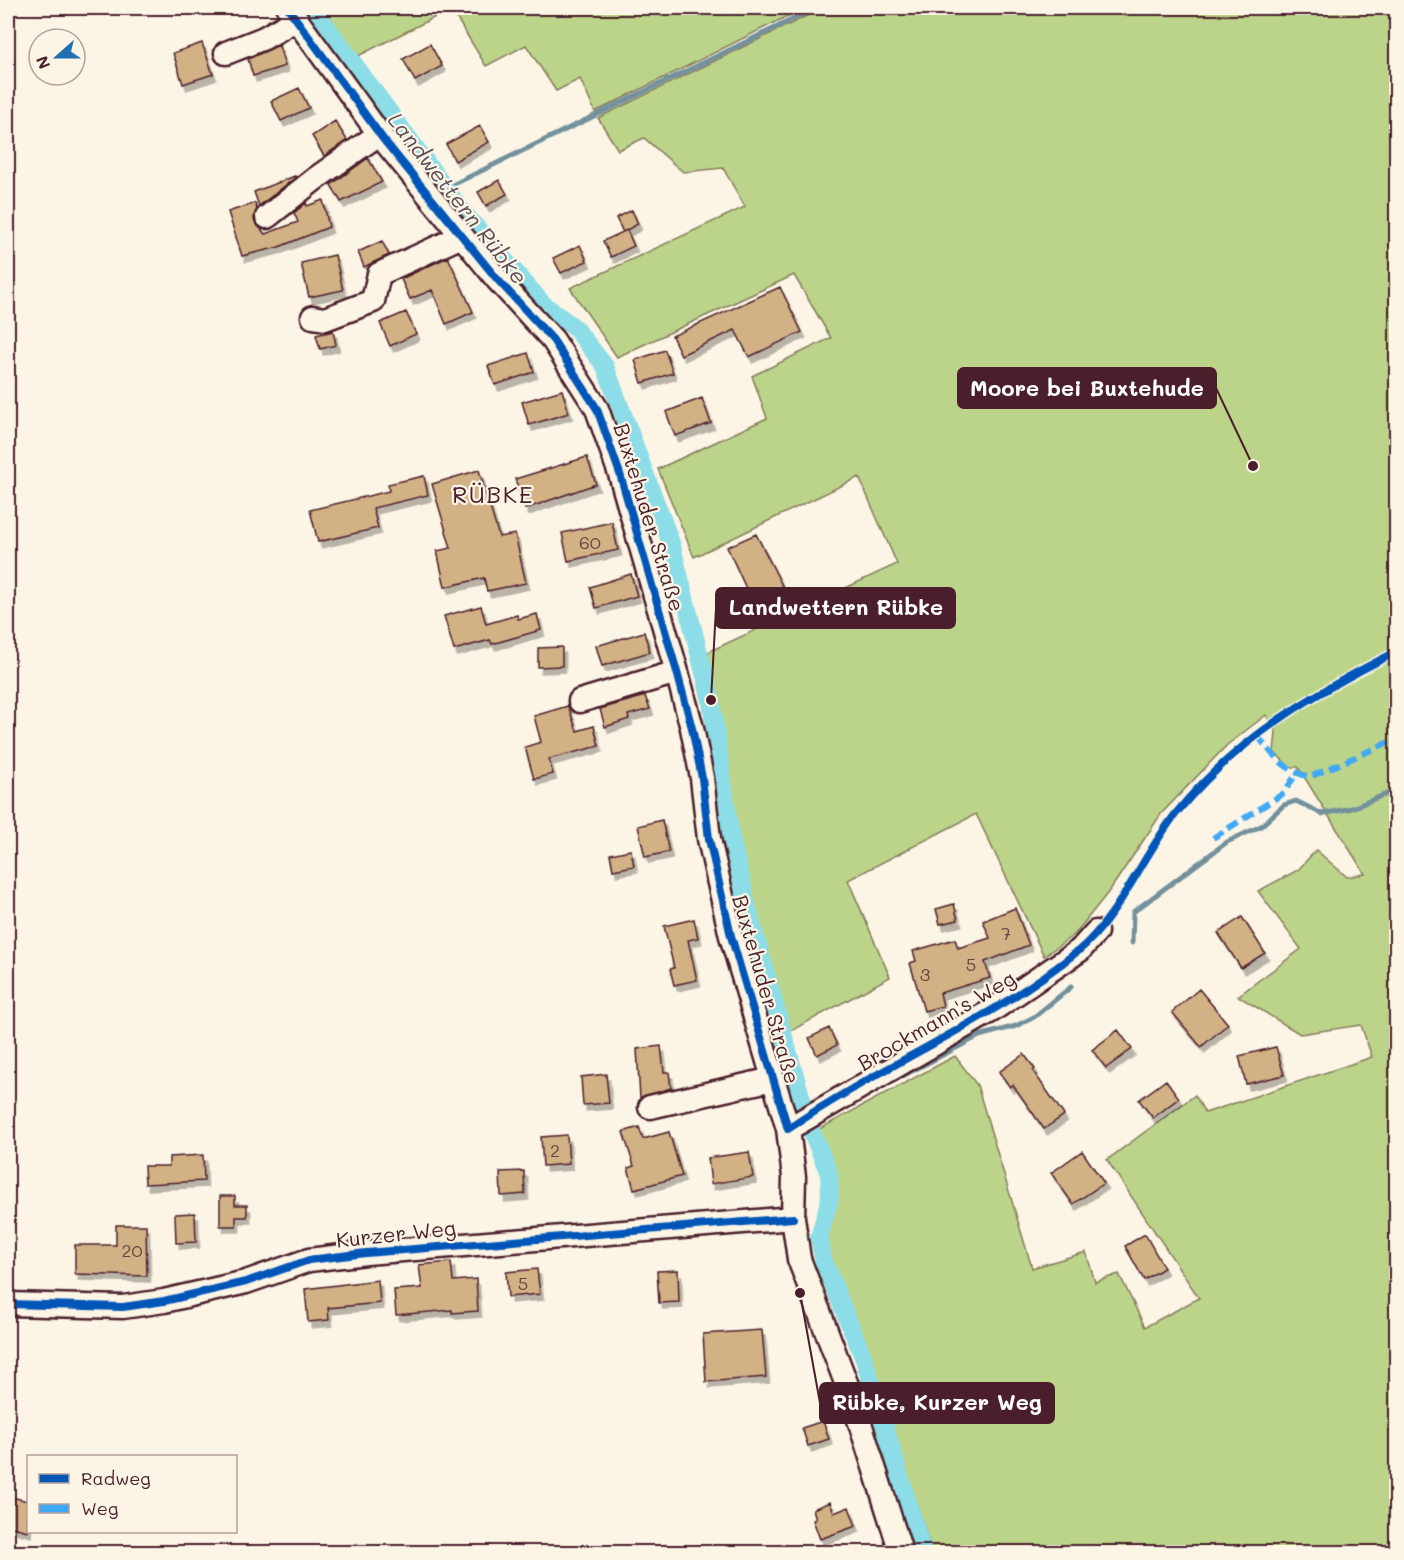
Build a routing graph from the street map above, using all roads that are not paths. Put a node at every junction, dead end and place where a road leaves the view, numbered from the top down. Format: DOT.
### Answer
graph roads {
  1 [pos="292,13"];
  2 [pos="226,53"];
  3 [pos="379,134"];
  4 [pos="267,217"];
  5 [pos="462,236"];
  6 [pos="313,317"];
  7 [pos="677,672"];
  8 [pos="580,700"];
  9 [pos="1096,932"];
  10 [pos="773,1079"];
  11 [pos="650,1107"];
  12 [pos="800,1120"];
  13 [pos="793,1218"];
  14 [pos="8,1304"];
  15 [pos="901,1552"];
  1 -- 2 [label="street"];
  1 -- 3 [label="street, Buxtehuder Straße"];
  3 -- 4 [label="street"];
  3 -- 5 [label="street, Buxtehuder Straße"];
  5 -- 6 [label="street"];
  5 -- 7 [label="street, Buxtehuder Straße"];
  7 -- 8 [label="street"];
  7 -- 10 [label="street, Buxtehuder Straße"];
  9 -- 12 [label="street, Brockmann's Weg"];
  10 -- 11 [label="street"];
  10 -- 12 [label="street, Buxtehuder Straße"];
  12 -- 13 [label="street, Buxtehuder Straße"];
  13 -- 14 [label="street, Kurzer Weg"];
  13 -- 15 [label="street, Buxtehuder Straße"];
}
